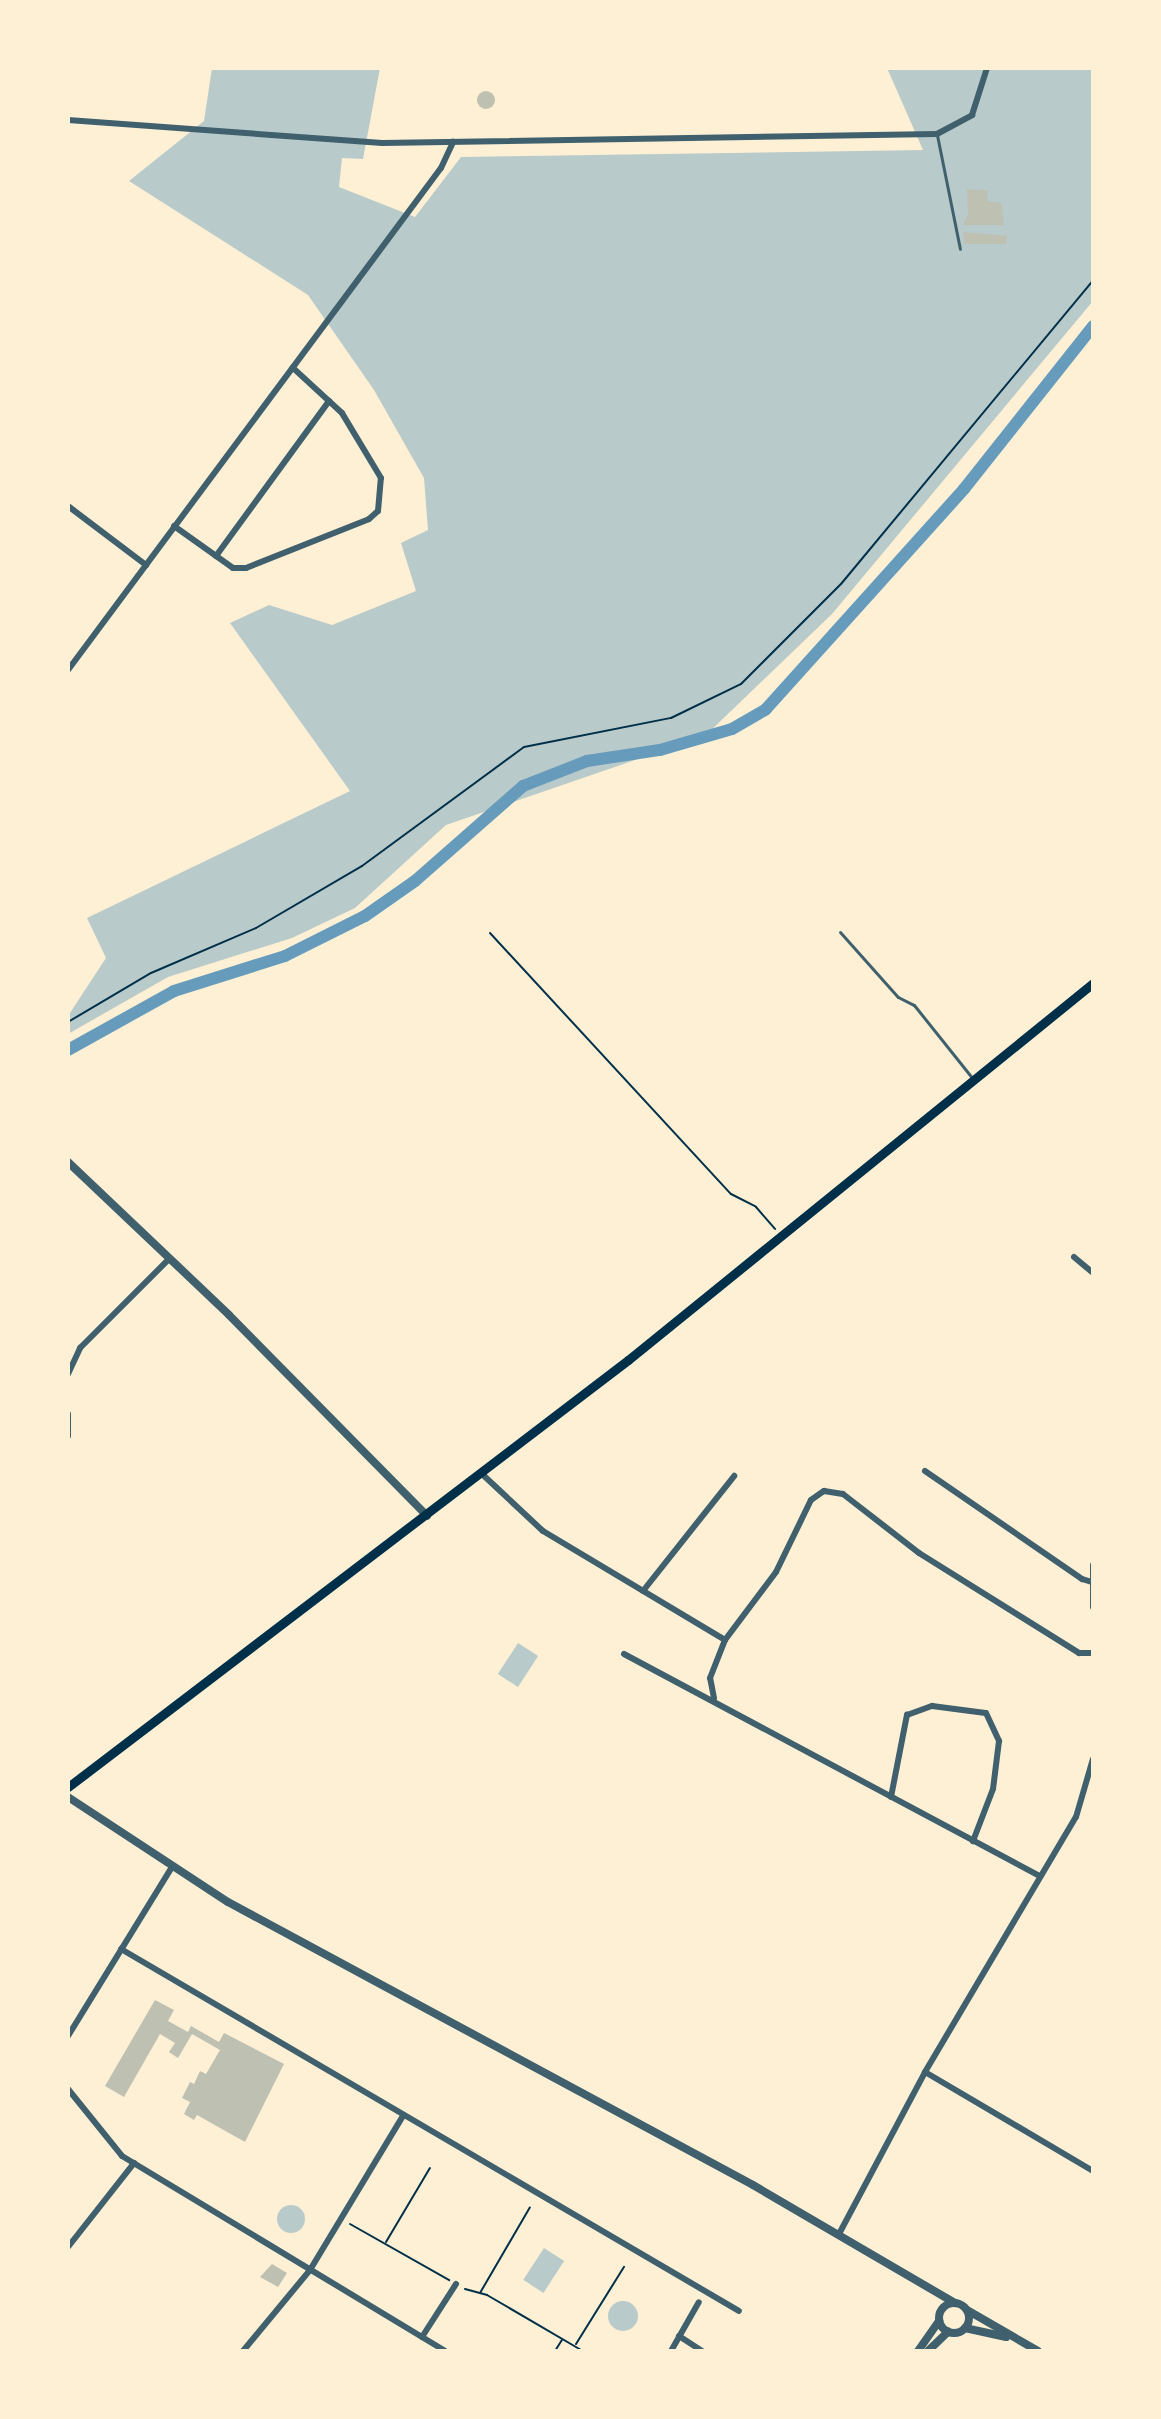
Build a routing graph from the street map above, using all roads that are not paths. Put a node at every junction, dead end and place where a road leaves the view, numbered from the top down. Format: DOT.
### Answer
graph roads {
  1 [pos="987,68"];
  2 [pos="68,120"];
  3 [pos="937,134"];
  4 [pos="453,142"];
  5 [pos="960,249"];
  6 [pos="293,368"];
  7 [pos="329,401"];
  8 [pos="68,506"];
  9 [pos="174,526"];
  10 [pos="216,556"];
  11 [pos="146,565"];
  12 [pos="68,670"];
  13 [pos="840,932"];
  14 [pos="1093,983"];
  15 [pos="974,1080"];
  16 [pos="68,1162"];
  17 [pos="1074,1257"];
  18 [pos="170,1258"];
  19 [pos="1093,1273"];
  20 [pos="68,1374"];
  21 [pos="68,1414"];
  22 [pos="68,1436"];
  23 [pos="925,1471"];
  24 [pos="482,1474"];
  25 [pos="734,1476"];
  26 [pos="427,1516"];
  27 [pos="1093,1565"];
  28 [pos="1092,1582"];
  29 [pos="643,1591"];
  30 [pos="1093,1607"];
  31 [pos="725,1640"];
  32 [pos="1093,1653"];
  33 [pos="624,1654"];
  34 [pos="714,1698"];
  35 [pos="1093,1759"];
  36 [pos="68,1787"];
  37 [pos="68,1797"];
  38 [pos="891,1797"];
  39 [pos="973,1841"];
  40 [pos="172,1867"];
  41 [pos="1040,1876"];
  42 [pos="121,1949"];
  43 [pos="68,2036"];
  44 [pos="925,2072"];
  45 [pos="68,2089"];
  46 [pos="403,2116"];
  47 [pos="134,2163"];
  48 [pos="1093,2171"];
  49 [pos="839,2234"];
  50 [pos="68,2247"];
  51 [pos="310,2270"];
  52 [pos="902,2272"];
  53 [pos="456,2284"];
  54 [pos="699,2302"];
  55 [pos="955,2303"];
  56 [pos="967,2310"];
  57 [pos="739,2311"];
  58 [pos="939,2316"];
  59 [pos="965,2328"];
  60 [pos="948,2332"];
  61 [pos="679,2336"];
  62 [pos="422,2337"];
  63 [pos="1034,2349"];
  64 [pos="243,2351"];
  65 [pos="445,2351"];
  66 [pos="671,2351"];
  67 [pos="702,2351"];
  68 [pos="918,2351"];
  69 [pos="928,2351"];
  1 -- 3 [label="street"];
  2 -- 4 [label="street"];
  3 -- 4 [label="street"];
  3 -- 5 [label="lane"];
  4 -- 6 [label="street"];
  6 -- 7 [label="street"];
  6 -- 9 [label="street"];
  7 -- 10 [label="street"];
  7 -- 10 [label="street"];
  8 -- 11 [label="street"];
  9 -- 10 [label="street"];
  9 -- 11 [label="street"];
  11 -- 12 [label="street"];
  13 -- 15 [label="lane"];
  14 -- 15 [label="main road"];
  15 -- 24 [label="main road"];
  16 -- 18 [label="street"];
  17 -- 19 [label="street"];
  18 -- 20 [label="street"];
  18 -- 26 [label="street"];
  21 -- 22 [label="street"];
  23 -- 28 [label="street"];
  24 -- 26 [label="main road"];
  24 -- 29 [label="street"];
  25 -- 29 [label="street"];
  26 -- 36 [label="main road"];
  27 -- 28 [label="street"];
  28 -- 30 [label="street"];
  29 -- 31 [label="street"];
  31 -- 32 [label="street"];
  31 -- 34 [label="street"];
  33 -- 34 [label="street"];
  34 -- 38 [label="street"];
  35 -- 41 [label="street"];
  37 -- 40 [label="street"];
  38 -- 39 [label="street"];
  38 -- 39 [label="street"];
  39 -- 41 [label="street"];
  40 -- 42 [label="street"];
  40 -- 49 [label="street"];
  41 -- 44 [label="street"];
  42 -- 43 [label="street"];
  42 -- 46 [label="street"];
  44 -- 48 [label="street"];
  44 -- 49 [label="street"];
  45 -- 47 [label="street"];
  46 -- 51 [label="street"];
  46 -- 57 [label="street"];
  47 -- 50 [label="street"];
  47 -- 51 [label="street"];
  49 -- 52 [label="street"];
  51 -- 62 [label="street"];
  51 -- 64 [label="street"];
  52 -- 55 [label="street"];
  52 -- 58 [label="street"];
  53 -- 62 [label="street"];
  54 -- 61 [label="street"];
  55 -- 56 [label="street"];
  55 -- 58 [label="street"];
  56 -- 59 [label="street"];
  56 -- 63 [label="street"];
  58 -- 60 [label="street"];
  58 -- 68 [label="street"];
  59 -- 60 [label="street"];
  59 -- 63 [label="street"];
  60 -- 69 [label="street"];
  61 -- 66 [label="street"];
  61 -- 67 [label="street"];
  62 -- 65 [label="street"];
}
